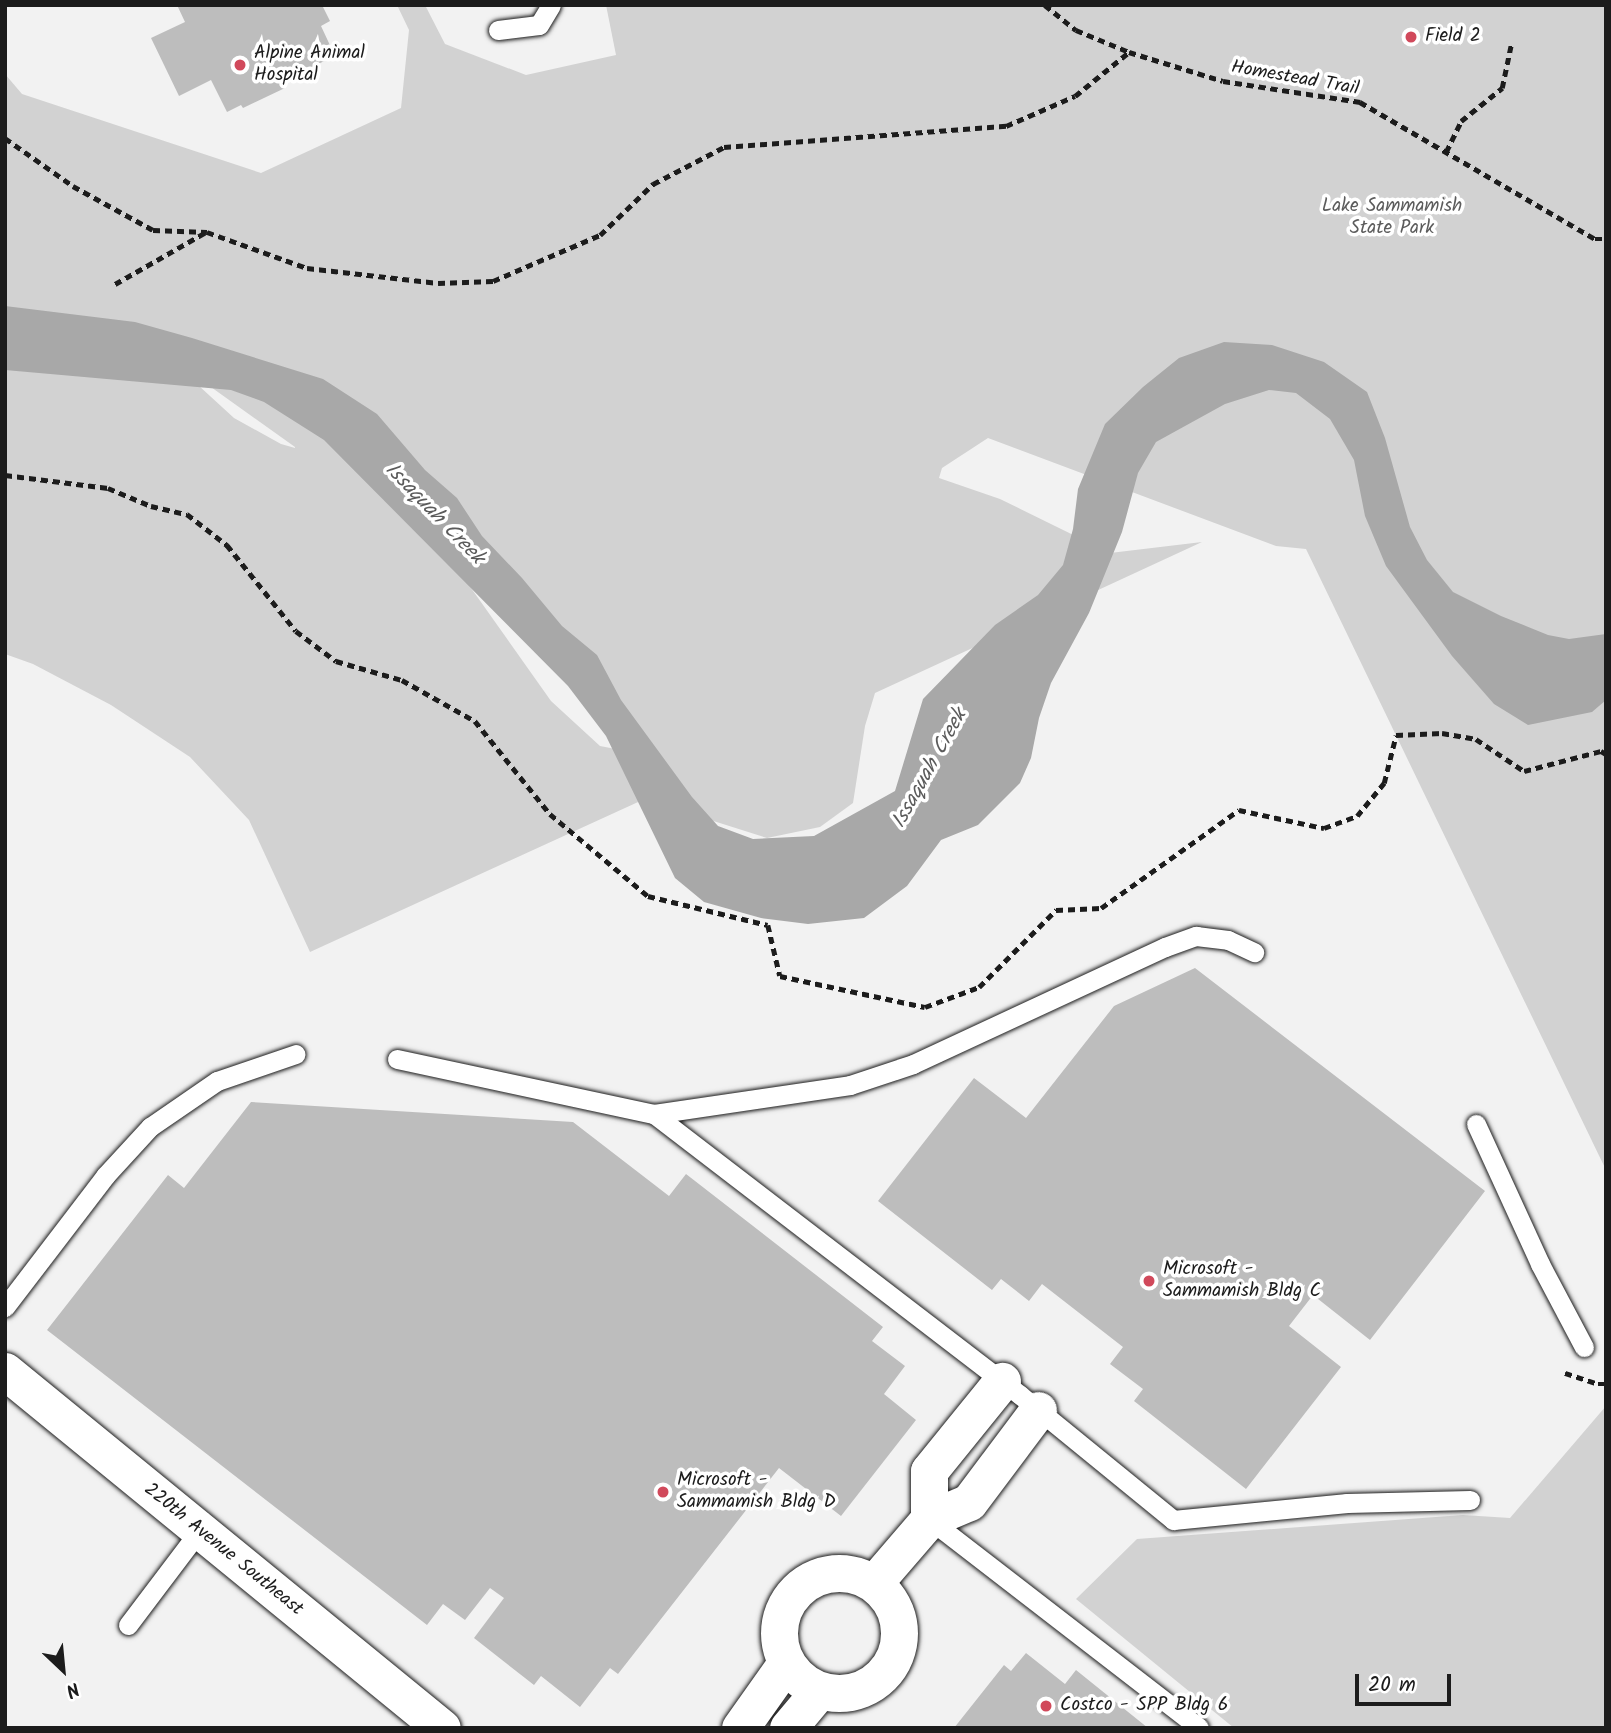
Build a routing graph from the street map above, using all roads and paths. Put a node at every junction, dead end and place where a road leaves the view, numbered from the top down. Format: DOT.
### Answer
graph roads {
  1 [pos="551,5"];
  2 [pos="1045,5"];
  3 [pos="498,30"];
  4 [pos="1511,45"];
  5 [pos="1129,52"];
  6 [pos="5,138"];
  7 [pos="1446,152"];
  8 [pos="207,232"];
  9 [pos="1606,239"];
  10 [pos="115,284"];
  11 [pos="5,475"];
  12 [pos="1606,754"];
  13 [pos="1254,953"];
  14 [pos="296,1054"];
  15 [pos="397,1059"];
  16 [pos="654,1114"];
  17 [pos="1476,1124"];
  18 [pos="5,1307"];
  19 [pos="1584,1347"];
  20 [pos="5,1371"];
  21 [pos="1564,1373"];
  22 [pos="1002,1381"];
  23 [pos="1606,1384"];
  24 [pos="1038,1410"];
  25 [pos="1469,1500"];
  26 [pos="929,1519"];
  27 [pos="199,1531"];
  28 [pos="874,1583"];
  29 [pos="128,1625"];
  30 [pos="786,1663"];
  31 [pos="819,1690"];
  32 [pos="442,1728"];
  33 [pos="740,1728"];
  34 [pos="788,1728"];
  35 [pos="1199,1728"];
  1 -- 3 [label="lane"];
  2 -- 5 [label="path, Homestead Trail"];
  4 -- 7 [label="path"];
  5 -- 7 [label="path, Homestead Trail"];
  5 -- 8 [label="path"];
  6 -- 8 [label="path"];
  7 -- 9 [label="path, Homestead Trail"];
  8 -- 10 [label="path"];
  11 -- 12 [label="path"];
  13 -- 16 [label="lane"];
  14 -- 18 [label="lane"];
  15 -- 16 [label="lane"];
  16 -- 22 [label="lane"];
  17 -- 19 [label="lane"];
  20 -- 27 [label="street, 220th Avenue Southeast"];
  21 -- 23 [label="path"];
  22 -- 24 [label="lane"];
  22 -- 26 [label="street"];
  24 -- 25 [label="lane"];
  24 -- 26 [label="street"];
  26 -- 28 [label="street"];
  26 -- 35 [label="lane"];
  27 -- 29 [label="lane"];
  27 -- 32 [label="street, 220th Avenue Southeast"];
  28 -- 30 [label="street"];
  28 -- 31 [label="street"];
  30 -- 31 [label="street"];
  30 -- 33 [label="street"];
  31 -- 34 [label="street"];
}
